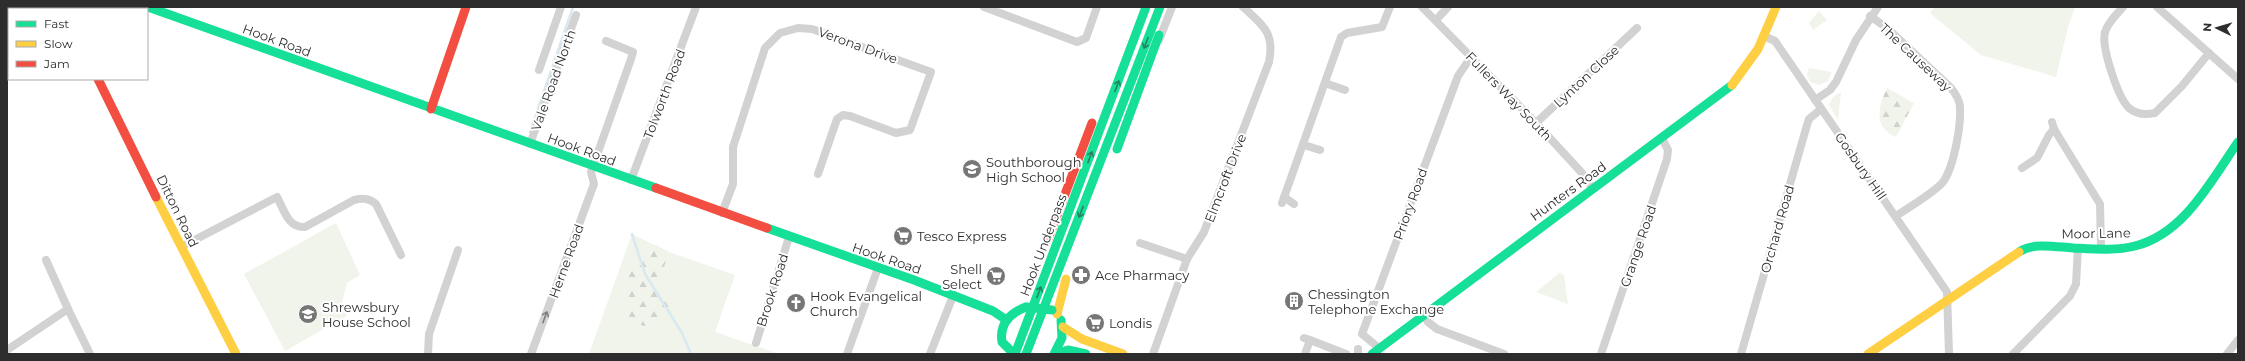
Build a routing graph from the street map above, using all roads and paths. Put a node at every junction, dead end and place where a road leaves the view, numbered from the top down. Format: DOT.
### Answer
graph roads {
  1 [pos="148,7"];
  2 [pos="466,7"];
  3 [pos="561,7"];
  4 [pos="696,7"];
  5 [pos="1097,7"];
  6 [pos="1141,7"];
  7 [pos="1146,7"];
  8 [pos="1160,7"];
  9 [pos="1168,7"];
  10 [pos="1172,7"];
  11 [pos="1243,7"];
  12 [pos="1390,7"];
  13 [pos="1422,7"];
  14 [pos="1448,7"];
  15 [pos="1776,7"];
  16 [pos="1878,7"];
  17 [pos="2123,7"];
  18 [pos="2157,7"];
  19 [pos="990,8"];
  20 [pos="576,15"];
  21 [pos="1870,16"];
  22 [pos="1436,20"];
  23 [pos="1637,28"];
  24 [pos="1766,37"];
  25 [pos="606,41"];
  26 [pos="2209,54"];
  27 [pos="1152,57"];
  28 [pos="1471,57"];
  29 [pos="540,70"];
  30 [pos="2238,79"];
  31 [pos="98,80"];
  32 [pos="1325,83"];
  33 [pos="1345,90"];
  34 [pos="1815,100"];
  35 [pos="431,109"];
  36 [pos="1821,109"];
  37 [pos="1536,123"];
  38 [pos="1662,138"];
  39 [pos="2238,142"];
  40 [pos="530,144"];
  41 [pos="1304,145"];
  42 [pos="1320,150"];
  43 [pos="1114,157"];
  44 [pos="594,167"];
  45 [pos="2022,168"];
  46 [pos="818,174"];
  47 [pos="631,180"];
  48 [pos="1592,188"];
  49 [pos="1294,204"];
  50 [pos="722,213"];
  51 [pos="1896,216"];
  52 [pos="789,237"];
  53 [pos="1140,243"];
  54 [pos="181,247"];
  55 [pos="2078,248"];
  56 [pos="2101,248"];
  57 [pos="458,250"];
  58 [pos="401,255"];
  59 [pos="1187,259"];
  60 [pos="46,260"];
  61 [pos="1070,267"];
  62 [pos="878,268"];
  63 [pos="953,296"];
  64 [pos="1024,302"];
  65 [pos="1948,302"];
  66 [pos="68,309"];
  67 [pos="1054,312"];
  68 [pos="1424,315"];
  69 [pos="1005,319"];
  70 [pos="1063,327"];
  71 [pos="2238,340"];
  72 [pos="756,343"];
  73 [pos="7,350"];
  74 [pos="1376,351"];
  75 [pos="1009,353"];
  76 [pos="90,354"];
  77 [pos="236,354"];
  78 [pos="428,354"];
  79 [pos="531,354"];
  80 [pos="847,354"];
  81 [pos="930,354"];
  82 [pos="1026,354"];
  83 [pos="1055,354"];
  84 [pos="1086,354"];
  85 [pos="1123,354"];
  86 [pos="1153,354"];
  87 [pos="1305,354"];
  88 [pos="1346,354"];
  89 [pos="1504,354"];
  90 [pos="1601,354"];
  91 [pos="1741,354"];
  92 [pos="1868,354"];
  93 [pos="1949,354"];
  94 [pos="2013,354"];
  95 [pos="2227,354"];
  1 -- 35 [label="main road, Hook Road"];
  2 -- 35 [label="main road"];
  3 -- 29 [label="street"];
  4 -- 47 [label="street, Tolworth Road"];
  5 -- 19 [label="street"];
  6 -- 64 [label="main road"];
  75 -- 7 [label="main road, Hook Underpass, one-way"];
  8 -- 82 [label="main road, Hook Underpass, one-way"];
  9 -- 27 [label="main road"];
  10 -- 27 [label="street"];
  11 -- 59 [label="street, Elmcroft Drive"];
  12 -- 32 [label="street"];
  13 -- 22 [label="street, Fullers Way South"];
  14 -- 22 [label="street"];
  15 -- 24 [label="main road, Hunters Road"];
  16 -- 21 [label="street"];
  17 -- 26 [label="street"];
  18 -- 26 [label="street"];
  20 -- 40 [label="street, Vale Road North"];
  21 -- 34 [label="street"];
  21 -- 51 [label="street, The Causeway"];
  22 -- 28 [label="street, Fullers Way South"];
  23 -- 37 [label="street, Lynton Close"];
  24 -- 34 [label="street, Gosbury Hill"];
  24 -- 38 [label="main road, Hunters Road"];
  25 -- 44 [label="street, Herne Road"];
  26 -- 30 [label="street"];
  27 -- 43 [label="main road"];
  28 -- 37 [label="street, Fullers Way South"];
  28 -- 74 [label="street, Priory Road"];
  31 -- 54 [label="main road, Ditton Road"];
  32 -- 33 [label="street"];
  32 -- 41 [label="street"];
  34 -- 36 [label="street, Gosbury Hill"];
  35 -- 40 [label="main road, Hook Road"];
  36 -- 51 [label="street, Gosbury Hill"];
  36 -- 91 [label="street, Orchard Road"];
  37 -- 48 [label="street, Fullers Way South"];
  38 -- 48 [label="main road, Hunters Road"];
  38 -- 90 [label="street, Grange Road"];
  39 -- 56 [label="main road, Moor Lane"];
  40 -- 44 [label="main road, Hook Road"];
  41 -- 42 [label="street"];
  41 -- 49 [label="street"];
  44 -- 47 [label="main road, Hook Road"];
  79 -- 44 [label="street, Herne Road, one-way"];
  45 -- 56 [label="street"];
  46 -- 50 [label="street, Verona Drive"];
  47 -- 50 [label="main road, Hook Road"];
  48 -- 68 [label="main road, Hunters Road"];
  50 -- 52 [label="main road, Hook Road"];
  51 -- 65 [label="street, Gosbury Hill"];
  52 -- 62 [label="main road, Hook Road"];
  52 -- 72 [label="street, Brook Road"];
  53 -- 59 [label="street"];
  54 -- 58 [label="street"];
  54 -- 77 [label="main road, Ditton Road"];
  55 -- 56 [label="main road, Moor Lane"];
  55 -- 65 [label="main road, Moor Lane"];
  55 -- 94 [label="street"];
  57 -- 78 [label="street"];
  59 -- 86 [label="street, Elmcroft Drive"];
  60 -- 66 [label="street"];
  61 -- 67 [label="main road"];
  62 -- 63 [label="main road, Hook Road"];
  62 -- 80 [label="street"];
  63 -- 69 [label="main road, Hook Road"];
  63 -- 81 [label="street"];
  64 -- 67 [label="main road, bridge"];
  64 -- 69 [label="main road"];
  65 -- 92 [label="main road, Moor Lane"];
  65 -- 93 [label="street, Gosbury Hill"];
  66 -- 73 [label="street"];
  66 -- 76 [label="street"];
  67 -- 70 [label="main road"];
  68 -- 74 [label="main road, Hunters Road"];
  68 -- 89 [label="street"];
  69 -- 75 [label="main road"];
  70 -- 83 [label="main road"];
  70 -- 85 [label="main road"];
  71 -- 95 [label="street"];
  83 -- 84 [label="main road"];
  87 -- 88 [label="street"];
}
